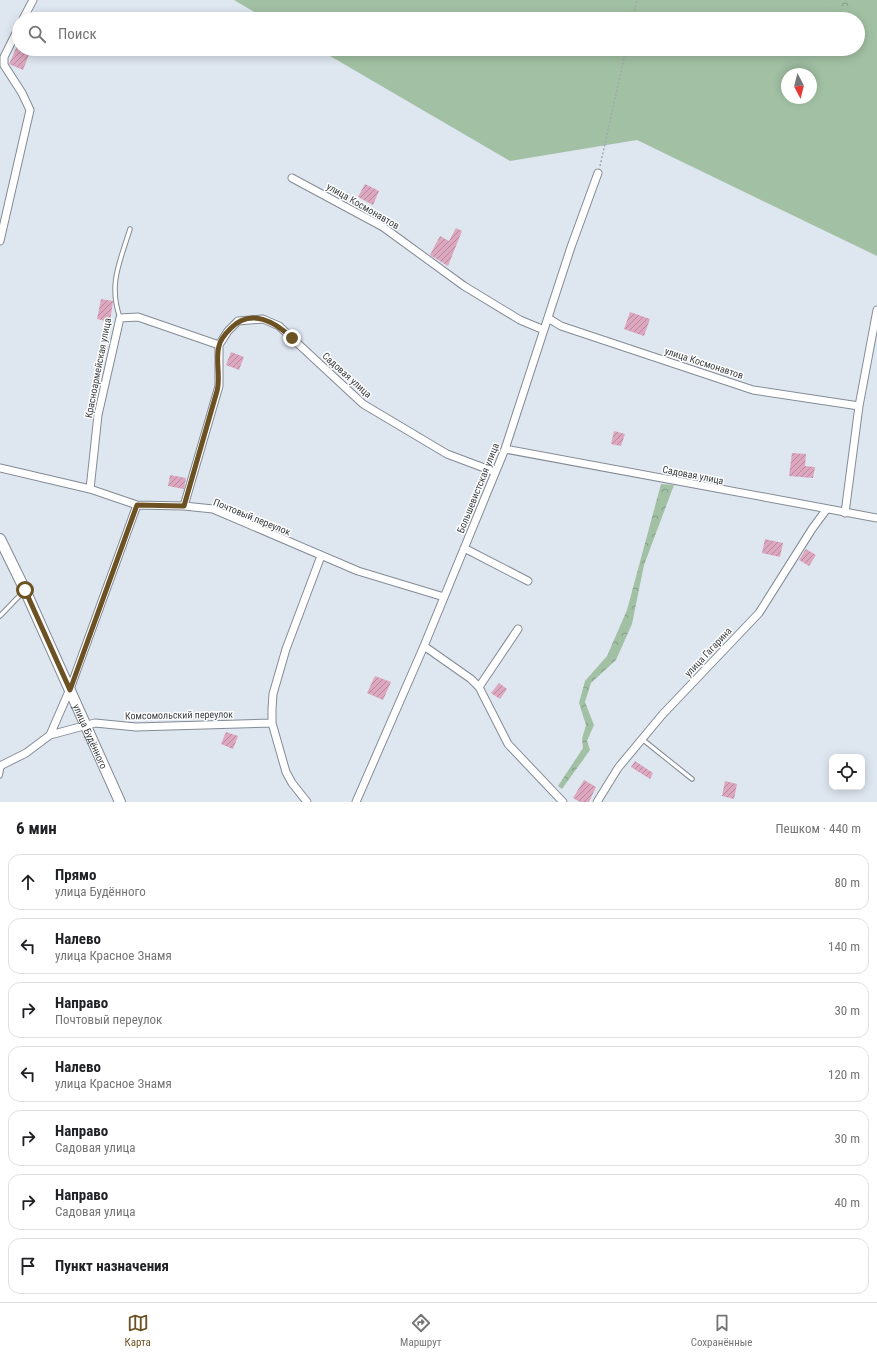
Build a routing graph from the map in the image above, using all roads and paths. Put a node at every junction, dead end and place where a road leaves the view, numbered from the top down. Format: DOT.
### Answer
graph roads {
  1 [pos="33,0"];
  2 [pos="637,0"];
  3 [pos="27,12"];
  4 [pos="634,12"];
  5 [pos="12,41"];
  6 [pos="624,56"];
  7 [pos="598,173"];
  8 [pos="292,178"];
  9 [pos="130,229"];
  10 [pos="0,241"];
  11 [pos="877,310"];
  12 [pos="120,318"];
  13 [pos="548,318"];
  14 [pos="544,330"];
  15 [pos="219,346"];
  16 [pos="859,406"];
  17 [pos="505,449"];
  18 [pos="0,468"];
  19 [pos="496,472"];
  20 [pos="90,489"];
  21 [pos="137,505"];
  22 [pos="184,506"];
  23 [pos="826,510"];
  24 [pos="845,513"];
  25 [pos="877,518"];
  26 [pos="0,539"];
  27 [pos="464,548"];
  28 [pos="321,556"];
  29 [pos="528,581"];
  30 [pos="25,590"];
  31 [pos="444,597"];
  32 [pos="0,616"];
  33 [pos="518,629"];
  34 [pos="424,646"];
  35 [pos="478,687"];
  36 [pos="70,690"];
  37 [pos="272,723"];
  38 [pos="86,725"];
  39 [pos="50,735"];
  40 [pos="642,739"];
  41 [pos="1,765"];
  42 [pos="0,776"];
  43 [pos="692,780"];
  44 [pos="120,802"];
  45 [pos="307,802"];
  46 [pos="356,802"];
  47 [pos="563,802"];
  48 [pos="596,802"];
  1 -- 3 [label="street"];
  2 -- 4 [label="path"];
  5 -- 10 [label="street"];
  6 -- 7 [label="path"];
  7 -- 13 [label="street, Большевистская улица"];
  8 -- 14 [label="street, улица Космонавтов"];
  9 -- 12 [label="lane, Красноармейская улица"];
  11 -- 16 [label="street"];
  12 -- 15 [label="street"];
  12 -- 20 [label="street, Красноармейская улица"];
  13 -- 14 [label="street, Большевистская улица"];
  13 -- 16 [label="street, улица Космонавтов"];
  14 -- 17 [label="street, Большевистская улица"];
  15 -- 19 [label="street, Садовая улица"];
  15 -- 22 [label="street"];
  16 -- 24 [label="street"];
  17 -- 19 [label="street, Большевистская улица"];
  17 -- 23 [label="street, Садовая улица"];
  18 -- 20 [label="street, Почтовый переулок"];
  19 -- 27 [label="street, Большевистская улица"];
  20 -- 21 [label="street, Почтовый переулок"];
  21 -- 22 [label="street, Почтовый переулок"];
  21 -- 36 [label="street"];
  22 -- 28 [label="street, Почтовый переулок"];
  23 -- 24 [label="street, Садовая улица"];
  23 -- 40 [label="street, улица Гагарина"];
  24 -- 25 [label="street, Садовая улица"];
  26 -- 30 [label="main road, улица Будённого"];
  27 -- 29 [label="street"];
  27 -- 31 [label="street, Большевистская улица"];
  28 -- 31 [label="street, Почтовый переулок"];
  28 -- 37 [label="street"];
  30 -- 32 [label="lane"];
  30 -- 36 [label="main road, улица Будённого"];
  31 -- 34 [label="street, Большевистская улица"];
  33 -- 35 [label="street"];
  34 -- 35 [label="street"];
  34 -- 46 [label="street, Большевистская улица"];
  35 -- 47 [label="street"];
  36 -- 38 [label="main road, улица Будённого"];
  36 -- 39 [label="street"];
  37 -- 38 [label="street, Комсомольский переулок"];
  37 -- 45 [label="street"];
  38 -- 39 [label="street, Комсомольский переулок"];
  38 -- 44 [label="main road, улица Будённого"];
  39 -- 41 [label="street"];
  40 -- 43 [label="lane"];
  40 -- 48 [label="street, улица Гагарина"];
  41 -- 42 [label="lane"];
}
